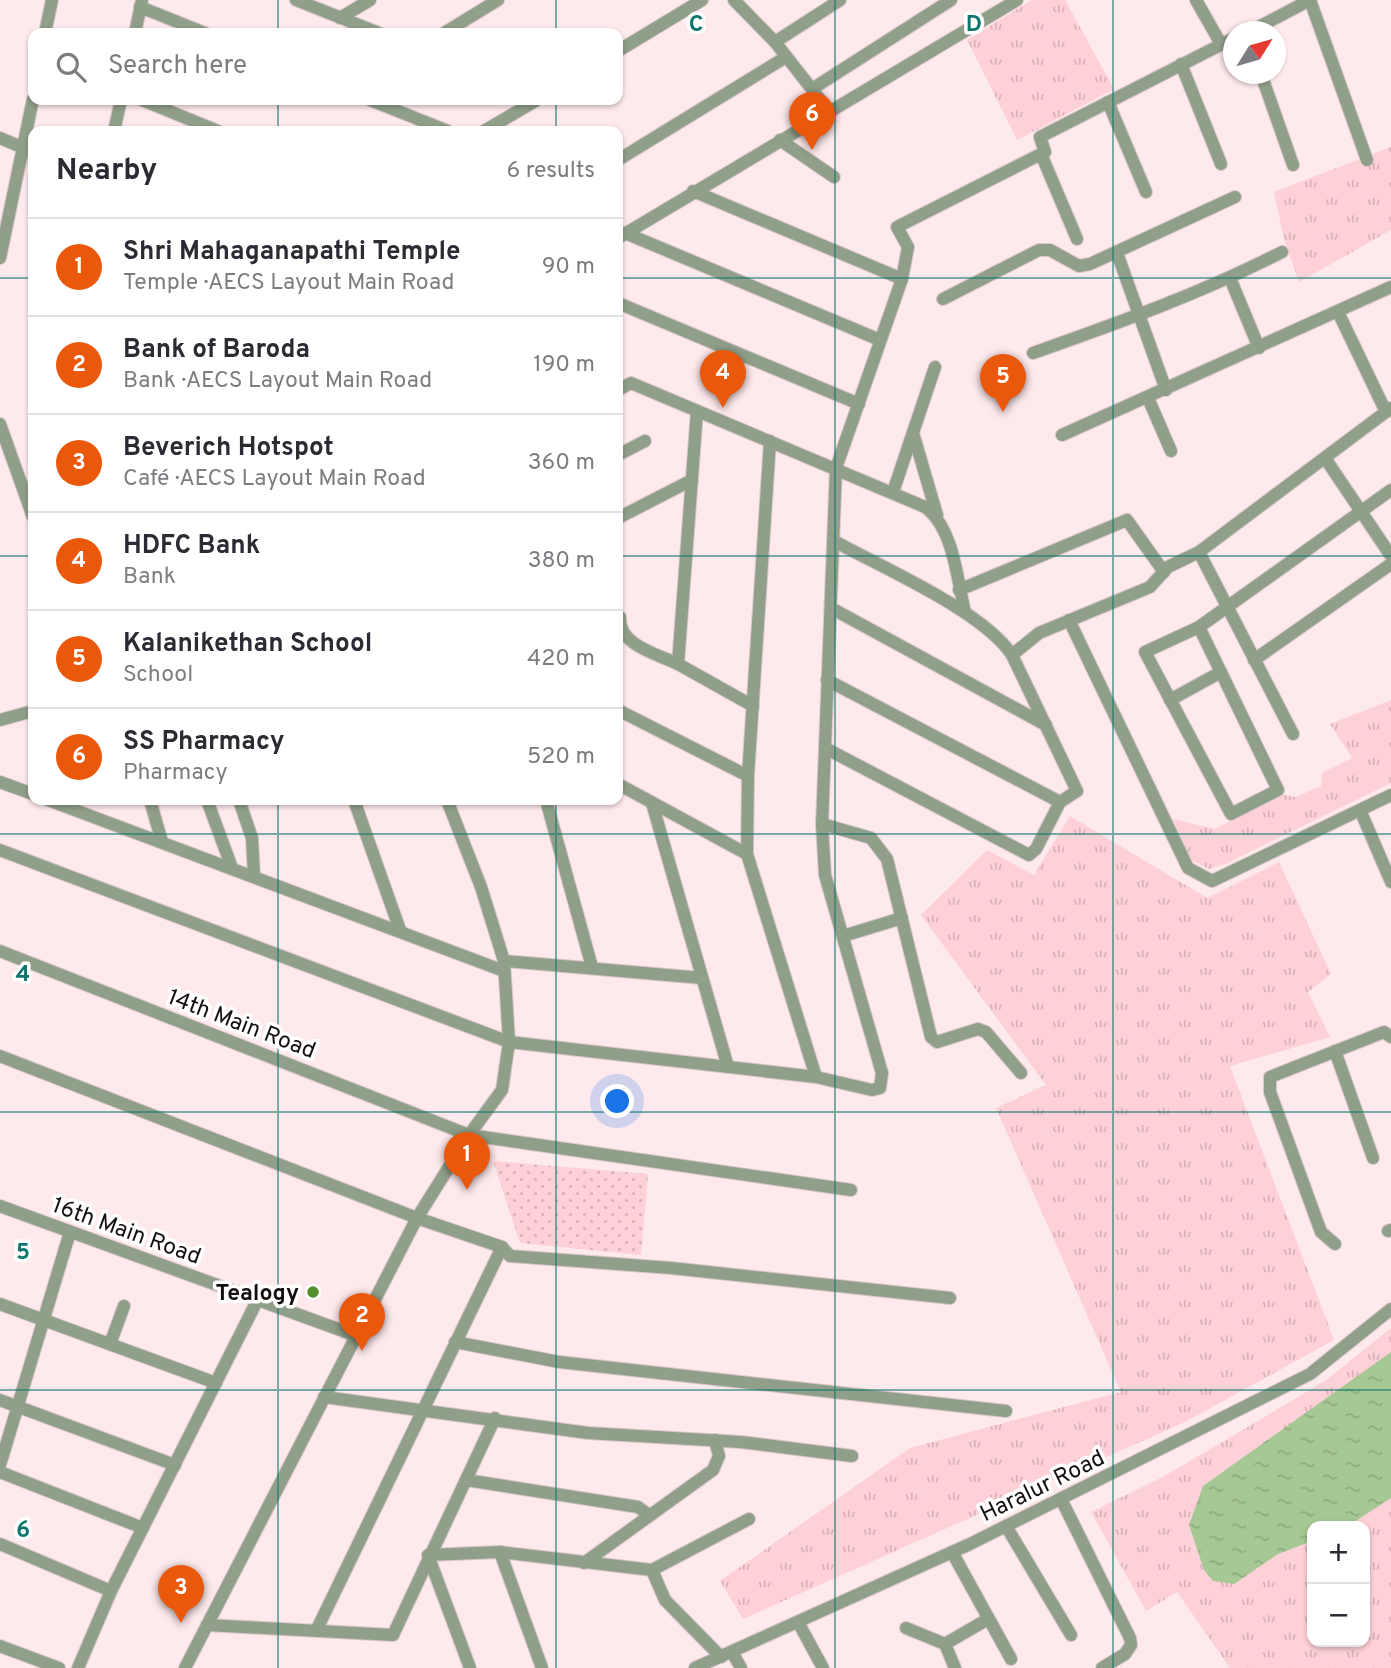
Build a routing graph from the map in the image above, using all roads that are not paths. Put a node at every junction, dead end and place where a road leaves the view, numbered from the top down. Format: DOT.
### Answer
graph roads {
  1 [pos="51,0"];
  2 [pos="296,0"];
  3 [pos="370,0"];
  4 [pos="498,0"];
  5 [pos="702,0"];
  6 [pos="736,0"];
  7 [pos="840,0"];
  8 [pos="951,0"];
  9 [pos="1196,0"];
  10 [pos="1310,0"];
  11 [pos="1011,2"];
  12 [pos="141,3"];
  13 [pos="340,18"];
  14 [pos="1270,21"];
  15 [pos="46,28"];
  16 [pos="136,28"];
  17 [pos="194,28"];
  18 [pos="366,28"];
  19 [pos="452,28"];
  20 [pos="775,42"];
  21 [pos="1221,44"];
  22 [pos="623,48"];
  23 [pos="786,57"];
  24 [pos="1181,64"];
  25 [pos="1265,84"];
  26 [pos="812,89"];
  27 [pos="1108,102"];
  28 [pos="33,105"];
  29 [pos="120,105"];
  30 [pos="154,105"];
  31 [pos="383,105"];
  32 [pos="528,105"];
  33 [pos="829,111"];
  34 [pos="31,126"];
  35 [pos="115,126"];
  36 [pos="206,126"];
  37 [pos="435,126"];
  38 [pos="493,126"];
  39 [pos="0,138"];
  40 [pos="780,140"];
  41 [pos="28,150"];
  42 [pos="28,154"];
  43 [pos="1041,154"];
  44 [pos="623,157"];
  45 [pos="1367,160"];
  46 [pos="1221,164"];
  47 [pos="1293,165"];
  48 [pos="834,177"];
  49 [pos="693,191"];
  50 [pos="1146,192"];
  51 [pos="1235,197"];
  52 [pos="623,234"];
  53 [pos="623,236"];
  54 [pos="1076,239"];
  55 [pos="1282,252"];
  56 [pos="1117,253"];
  57 [pos="0,258"];
  58 [pos="1230,278"];
  59 [pos="902,279"];
  60 [pos="1390,290"];
  61 [pos="943,299"];
  62 [pos="623,305"];
  63 [pos="1338,312"];
  64 [pos="1140,316"];
  65 [pos="880,340"];
  66 [pos="1259,348"];
  67 [pos="1033,352"];
  68 [pos="935,367"];
  69 [pos="623,387"];
  70 [pos="1166,390"];
  71 [pos="1148,398"];
  72 [pos="859,404"];
  73 [pos="1389,410"];
  74 [pos="697,411"];
  75 [pos="0,424"];
  76 [pos="913,433"];
  77 [pos="1062,435"];
  78 [pos="645,441"];
  79 [pos="770,441"];
  80 [pos="623,452"];
  81 [pos="1171,452"];
  82 [pos="1325,458"];
  83 [pos="836,468"];
  84 [pos="692,480"];
  85 [pos="1391,490"];
  86 [pos="893,492"];
  87 [pos="28,503"];
  88 [pos="1361,511"];
  89 [pos="623,515"];
  90 [pos="938,519"];
  91 [pos="834,541"];
  92 [pos="1199,552"];
  93 [pos="1391,556"];
  94 [pos="1391,564"];
  95 [pos="1164,572"];
  96 [pos="959,590"];
  97 [pos="1226,606"];
  98 [pos="831,608"];
  99 [pos="965,612"];
  100 [pos="1069,620"];
  101 [pos="1199,627"];
  102 [pos="623,634"];
  103 [pos="1012,655"];
  104 [pos="1254,660"];
  105 [pos="678,664"];
  106 [pos="1221,672"];
  107 [pos="827,680"];
  108 [pos="1170,701"];
  109 [pos="753,706"];
  110 [pos="28,712"];
  111 [pos="623,713"];
  112 [pos="0,720"];
  113 [pos="1046,726"];
  114 [pos="1293,734"];
  115 [pos="825,748"];
  116 [pos="748,776"];
  117 [pos="0,782"];
  118 [pos="623,787"];
  119 [pos="28,792"];
  120 [pos="1391,795"];
  121 [pos="1060,802"];
  122 [pos="652,803"];
  123 [pos="62,805"];
  124 [pos="151,805"];
  125 [pos="208,805"];
  126 [pos="241,805"];
  127 [pos="356,805"];
  128 [pos="449,805"];
  129 [pos="547,805"];
  130 [pos="1360,810"];
  131 [pos="822,824"];
  132 [pos="162,842"];
  133 [pos="0,850"];
  134 [pos="747,854"];
  135 [pos="232,868"];
  136 [pos="254,876"];
  137 [pos="1391,882"];
  138 [pos="901,918"];
  139 [pos="400,930"];
  140 [pos="843,936"];
  141 [pos="0,951"];
  142 [pos="504,966"];
  143 [pos="592,967"];
  144 [pos="702,978"];
  145 [pos="1391,1037"];
  146 [pos="509,1042"];
  147 [pos="1335,1051"];
  148 [pos="0,1056"];
  149 [pos="728,1067"];
  150 [pos="1021,1073"];
  151 [pos="817,1077"];
  152 [pos="468,1135"];
  153 [pos="1373,1158"];
  154 [pos="851,1190"];
  155 [pos="0,1206"];
  156 [pos="417,1218"];
  157 [pos="70,1233"];
  158 [pos="1335,1244"];
  159 [pos="502,1247"];
  160 [pos="950,1298"];
  161 [pos="258,1299"];
  162 [pos="0,1304"];
  163 [pos="124,1306"];
  164 [pos="1391,1309"];
  165 [pos="43,1320"];
  166 [pos="357,1336"];
  167 [pos="455,1342"];
  168 [pos="110,1344"];
  169 [pos="216,1383"];
  170 [pos="324,1397"];
  171 [pos="0,1400"];
  172 [pos="18,1406"];
  173 [pos="422,1409"];
  174 [pos="1006,1411"];
  175 [pos="495,1418"];
  176 [pos="715,1440"];
  177 [pos="852,1456"];
  178 [pos="0,1465"];
  179 [pos="175,1465"];
  180 [pos="0,1472"];
  181 [pos="466,1480"];
  182 [pos="1061,1499"];
  183 [pos="649,1516"];
  184 [pos="749,1519"];
  185 [pos="1006,1526"];
  186 [pos="143,1528"];
  187 [pos="0,1544"];
  188 [pos="500,1552"];
  189 [pos="952,1552"];
  190 [pos="428,1555"];
  191 [pos="584,1563"];
  192 [pos="652,1570"];
  193 [pos="111,1591"];
  194 [pos="988,1619"];
  195 [pos="798,1622"];
  196 [pos="207,1625"];
  197 [pos="906,1628"];
  198 [pos="317,1629"];
  199 [pos="1071,1635"];
  200 [pos="945,1644"];
  201 [pos="0,1646"];
  202 [pos="727,1654"];
  203 [pos="1010,1659"];
  204 [pos="59,1668"];
  205 [pos="78,1668"];
  206 [pos="185,1668"];
  207 [pos="470,1668"];
  208 [pos="542,1668"];
  209 [pos="695,1668"];
  210 [pos="741,1668"];
  211 [pos="823,1668"];
  212 [pos="955,1668"];
  213 [pos="1102,1668"];
  1 -- 15 [label="street"];
  2 -- 13 [label="street"];
  3 -- 13 [label="street"];
  4 -- 19 [label="street"];
  5 -- 22 [label="street"];
  6 -- 20 [label="street"];
  7 -- 20 [label="street"];
  8 -- 26 [label="street"];
  9 -- 21 [label="street"];
  10 -- 14 [label="street"];
  10 -- 45 [label="street"];
  11 -- 33 [label="street"];
  12 -- 16 [label="street"];
  12 -- 17 [label="street"];
  13 -- 18 [label="street"];
  20 -- 23 [label="street"];
  21 -- 24 [label="street"];
  23 -- 26 [label="street"];
  23 -- 44 [label="street"];
  24 -- 27 [label="street"];
  24 -- 46 [label="street"];
  25 -- 47 [label="street"];
  26 -- 33 [label="street"];
  27 -- 43 [label="street"];
  27 -- 50 [label="street"];
  28 -- 34 [label="street"];
  29 -- 35 [label="street"];
  30 -- 36 [label="street"];
  31 -- 37 [label="street"];
  32 -- 38 [label="street"];
  33 -- 40 [label="street"];
  39 -- 41 [label="street"];
  40 -- 48 [label="street"];
  40 -- 49 [label="street"];
  42 -- 57 [label="street"];
  43 -- 54 [label="street"];
  43 -- 59 [label="street"];
  49 -- 52 [label="street"];
  49 -- 59 [label="street"];
  51 -- 56 [label="street"];
  53 -- 65 [label="street"];
  55 -- 58 [label="street"];
  56 -- 61 [label="street"];
  56 -- 64 [label="street"];
  58 -- 64 [label="street"];
  58 -- 66 [label="street"];
  59 -- 65 [label="street"];
  60 -- 63 [label="street"];
  62 -- 72 [label="street"];
  63 -- 66 [label="street"];
  63 -- 73 [label="street"];
  64 -- 67 [label="street"];
  64 -- 70 [label="street"];
  65 -- 72 [label="street"];
  66 -- 70 [label="street"];
  68 -- 76 [label="street"];
  69 -- 74 [label="street"];
  70 -- 71 [label="street"];
  71 -- 77 [label="street"];
  71 -- 81 [label="street"];
  72 -- 83 [label="street"];
  73 -- 82 [label="street"];
  74 -- 79 [label="street"];
  74 -- 84 [label="street"];
  75 -- 87 [label="street"];
  76 -- 86 [label="street"];
  76 -- 90 [label="street"];
  78 -- 80 [label="street"];
  79 -- 83 [label="street"];
  79 -- 109 [label="street"];
  82 -- 88 [label="street"];
  82 -- 92 [label="street"];
  83 -- 86 [label="street"];
  83 -- 91 [label="street"];
  84 -- 89 [label="street"];
  84 -- 105 [label="street"];
  85 -- 88 [label="street"];
  86 -- 90 [label="street"];
  88 -- 93 [label="street"];
  88 -- 97 [label="street"];
  90 -- 96 [label="street"];
  91 -- 98 [label="street"];
  91 -- 99 [label="street"];
  92 -- 95 [label="street"];
  92 -- 97 [label="street"];
  94 -- 104 [label="street"];
  95 -- 96 [label="street"];
  95 -- 100 [label="street"];
  96 -- 99 [label="street"];
  97 -- 101 [label="street"];
  97 -- 104 [label="street"];
  98 -- 107 [label="street"];
  98 -- 113 [label="street"];
  99 -- 103 [label="street"];
  100 -- 103 [label="street"];
  100 -- 130 [label="street"];
  101 -- 106 [label="street"];
  101 -- 108 [label="street"];
  102 -- 105 [label="street"];
  103 -- 113 [label="street"];
  104 -- 114 [label="street"];
  105 -- 109 [label="street"];
  106 -- 108 [label="street"];
  106 -- 108 [label="street"];
  107 -- 115 [label="street"];
  107 -- 121 [label="street"];
  109 -- 116 [label="street"];
  110 -- 112 [label="street"];
  111 -- 116 [label="street"];
  113 -- 121 [label="street"];
  115 -- 121 [label="street"];
  115 -- 131 [label="street"];
  116 -- 134 [label="street"];
  117 -- 119 [label="street"];
  118 -- 122 [label="street"];
  120 -- 130 [label="street"];
  122 -- 134 [label="street"];
  122 -- 144 [label="street"];
  123 -- 132 [label="street"];
  124 -- 132 [label="street"];
  125 -- 135 [label="street"];
  126 -- 136 [label="street"];
  127 -- 139 [label="street"];
  128 -- 142 [label="street"];
  129 -- 143 [label="street"];
  130 -- 137 [label="street"];
  131 -- 138 [label="street"];
  131 -- 140 [label="street"];
  132 -- 135 [label="street"];
  133 -- 146 [label="street"];
  134 -- 151 [label="street"];
  135 -- 136 [label="street"];
  136 -- 139 [label="street"];
  138 -- 140 [label="street"];
  138 -- 150 [label="street"];
  139 -- 142 [label="street"];
  140 -- 151 [label="street"];
  141 -- 152 [label="street, 14th Main Road"];
  142 -- 143 [label="street"];
  142 -- 146 [label="street"];
  143 -- 144 [label="street"];
  144 -- 149 [label="street"];
  145 -- 147 [label="street"];
  146 -- 149 [label="street"];
  146 -- 152 [label="street"];
  147 -- 153 [label="street"];
  147 -- 158 [label="street"];
  148 -- 156 [label="street"];
  149 -- 151 [label="street"];
  152 -- 154 [label="street, 14th Main Road"];
  152 -- 156 [label="street"];
  155 -- 157 [label="street, 16th Main Road"];
  156 -- 159 [label="street"];
  156 -- 166 [label="street"];
  157 -- 161 [label="street, 16th Main Road"];
  157 -- 165 [label="street"];
  159 -- 160 [label="street"];
  159 -- 167 [label="street"];
  161 -- 166 [label="street, 16th Main Road"];
  161 -- 169 [label="street"];
  162 -- 165 [label="street"];
  163 -- 168 [label="street"];
  164 -- 182 [label="street, Haralur Road"];
  165 -- 168 [label="street"];
  165 -- 172 [label="street"];
  166 -- 170 [label="street"];
  167 -- 173 [label="street"];
  167 -- 174 [label="street"];
  168 -- 169 [label="street"];
  169 -- 179 [label="street"];
  170 -- 173 [label="street"];
  170 -- 196 [label="street"];
  171 -- 172 [label="street"];
  172 -- 178 [label="street"];
  172 -- 179 [label="street"];
  173 -- 175 [label="street"];
  173 -- 198 [label="street"];
  175 -- 176 [label="street"];
  175 -- 181 [label="street"];
  176 -- 177 [label="street"];
  176 -- 183 [label="street"];
  179 -- 186 [label="street"];
  180 -- 186 [label="street"];
  181 -- 183 [label="street"];
  181 -- 190 [label="street"];
  182 -- 185 [label="street, Haralur Road"];
  182 -- 213 [label="street"];
  183 -- 191 [label="street"];
  184 -- 192 [label="street"];
  185 -- 189 [label="street, Haralur Road"];
  185 -- 199 [label="street"];
  186 -- 193 [label="street"];
  187 -- 193 [label="street"];
  188 -- 190 [label="street"];
  188 -- 191 [label="street"];
  188 -- 208 [label="street"];
  189 -- 194 [label="street"];
  189 -- 195 [label="street, Haralur Road"];
  190 -- 198 [label="street"];
  190 -- 207 [label="street"];
  191 -- 192 [label="street"];
  192 -- 202 [label="street"];
  193 -- 205 [label="street"];
  194 -- 200 [label="street"];
  194 -- 203 [label="street"];
  195 -- 202 [label="street, Haralur Road"];
  195 -- 211 [label="street"];
  196 -- 198 [label="street"];
  196 -- 206 [label="street"];
  197 -- 200 [label="street"];
  200 -- 212 [label="street"];
  201 -- 204 [label="street"];
  202 -- 209 [label="street, Haralur Road"];
  202 -- 210 [label="street"];
}
